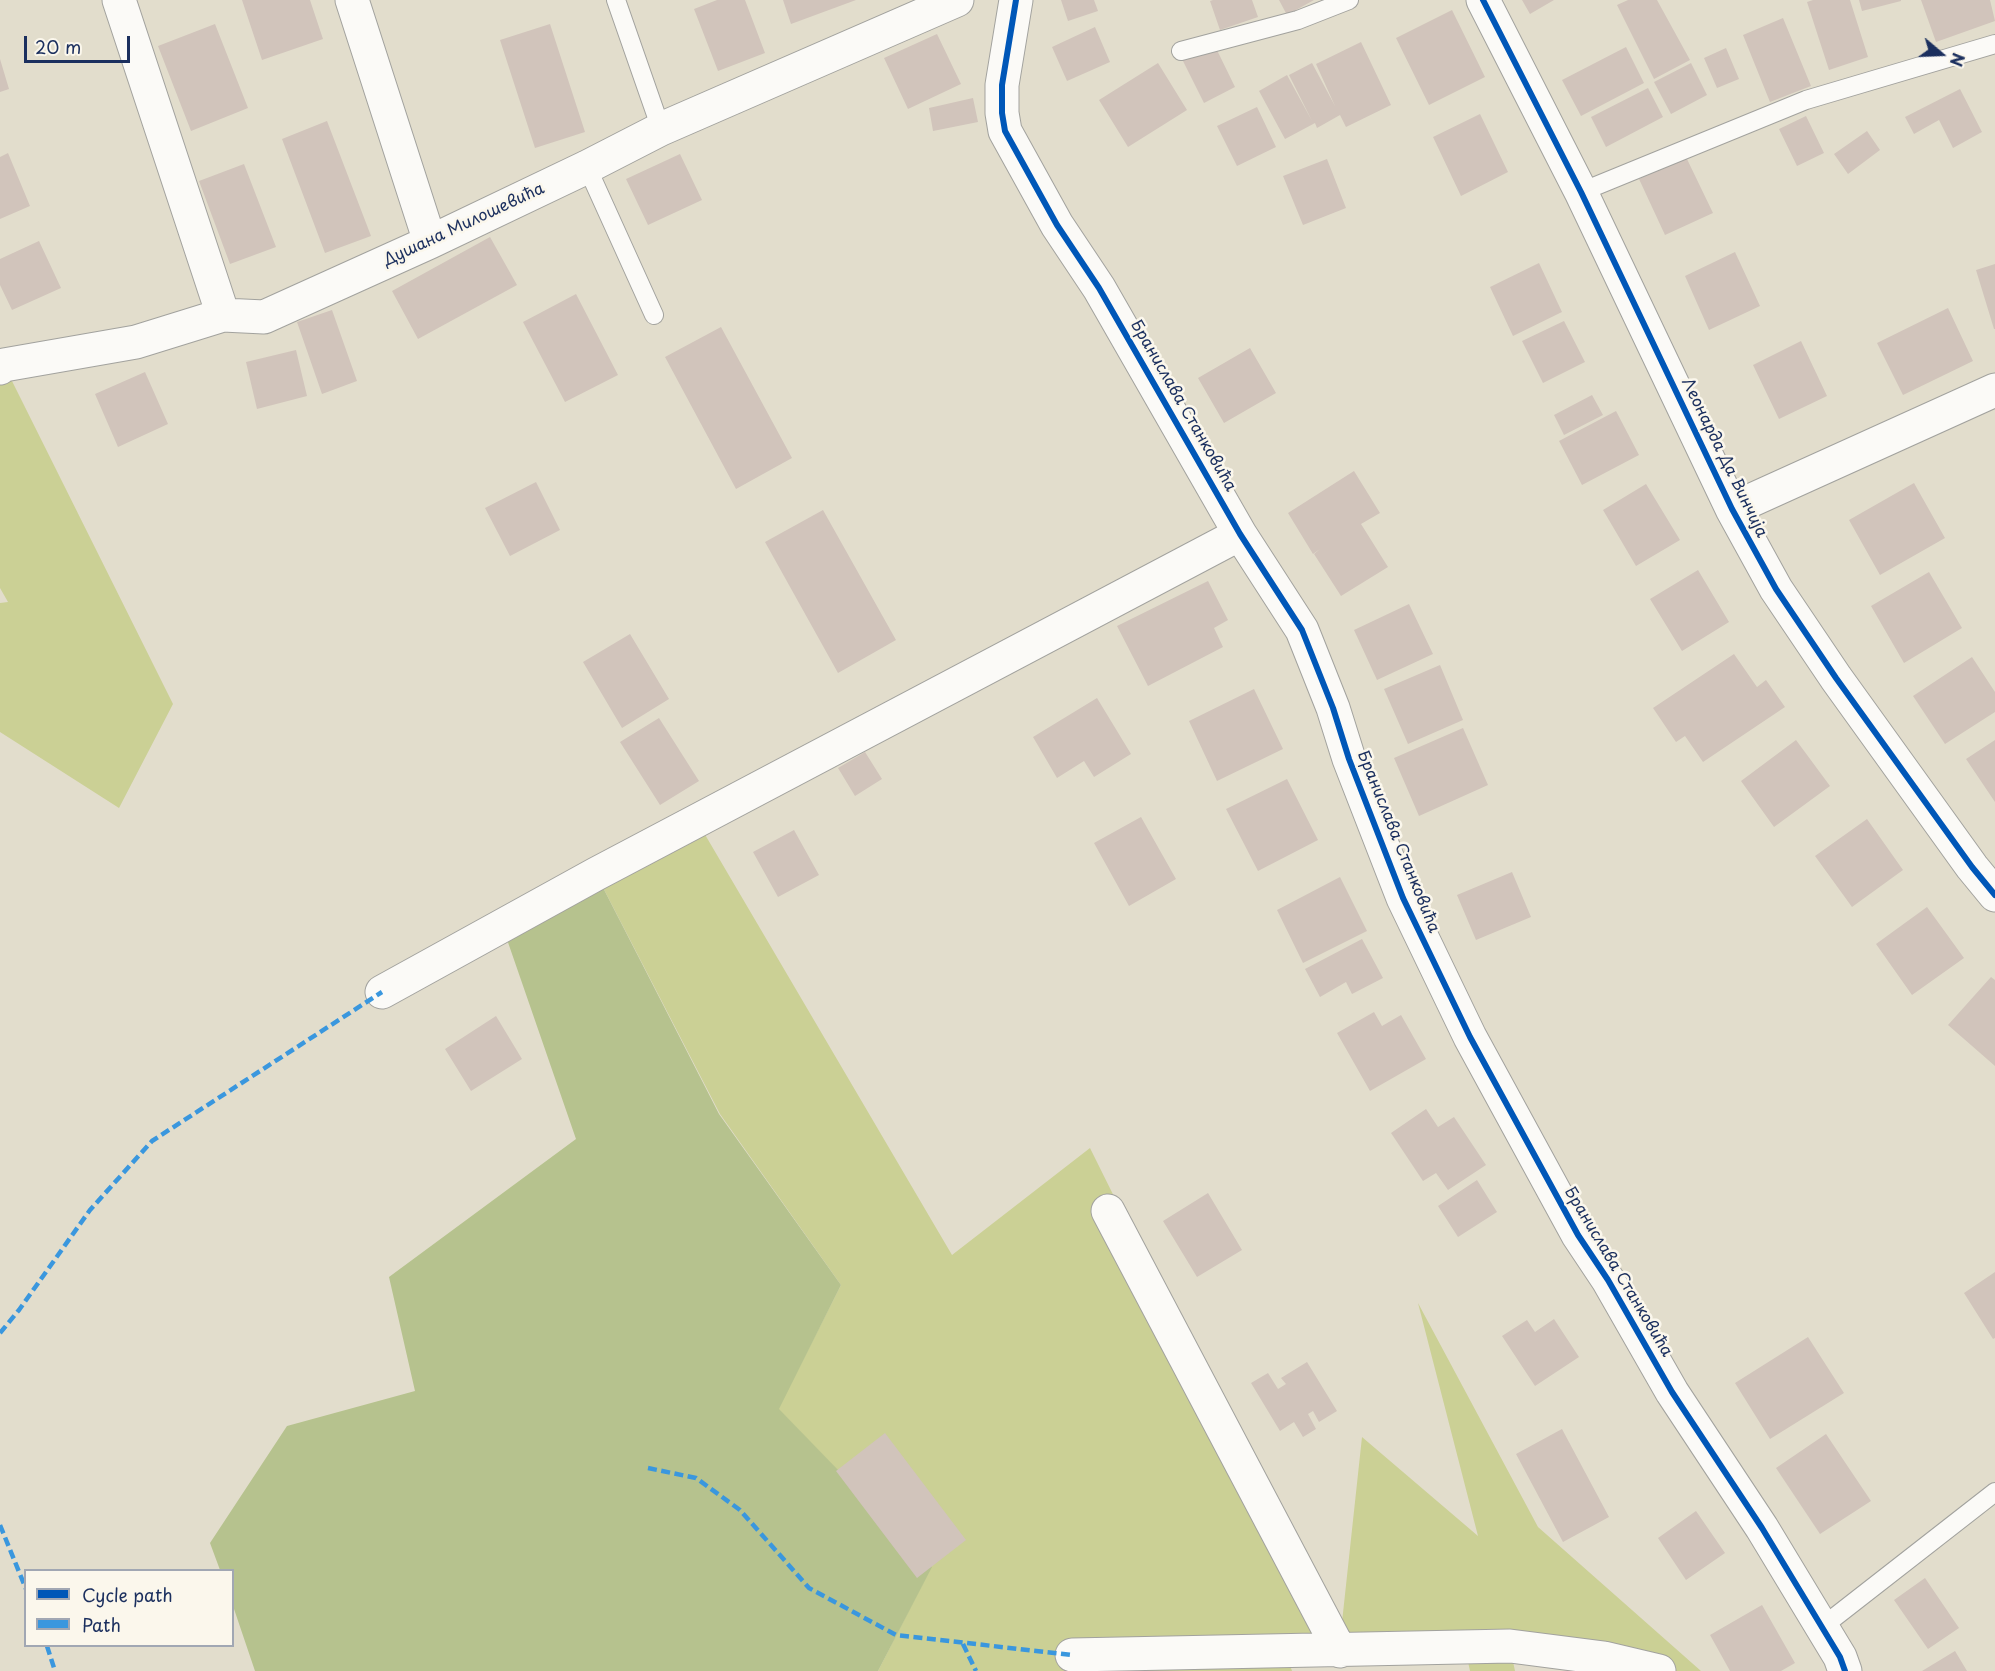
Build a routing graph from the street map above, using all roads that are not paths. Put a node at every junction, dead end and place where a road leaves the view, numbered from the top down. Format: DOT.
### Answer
graph roads {
  1 [pos="119,0"];
  2 [pos="352,0"];
  3 [pos="616,0"];
  4 [pos="957,0"];
  5 [pos="1016,0"];
  6 [pos="1349,0"];
  7 [pos="1483,0"];
  8 [pos="906,10"];
  9 [pos="1995,44"];
  10 [pos="1181,51"];
  11 [pos="662,129"];
  12 [pos="587,167"];
  13 [pos="1581,192"];
  14 [pos="430,242"];
  15 [pos="223,315"];
  16 [pos="654,315"];
  17 [pos="0,368"];
  18 [pos="1995,390"];
  19 [pos="1732,509"];
  20 [pos="1240,534"];
  21 [pos="1995,895"];
  22 [pos="382,992"];
  23 [pos="1108,1211"];
  24 [pos="1995,1492"];
  25 [pos="1822,1627"];
  26 [pos="1340,1651"];
  27 [pos="1072,1655"];
  28 [pos="1659,1671"];
  29 [pos="1845,1671"];
  1 -- 15 [label="street"];
  2 -- 14 [label="street"];
  3 -- 11 [label="lane"];
  4 -- 8 [label="street, Душана Милошевића"];
  5 -- 20 [label="street, Бранислава Станковића"];
  6 -- 10 [label="lane"];
  7 -- 13 [label="street, Леонарда Да Винчија"];
  8 -- 11 [label="street, Душана Милошевића"];
  9 -- 13 [label="lane"];
  11 -- 12 [label="street, Душана Милошевића"];
  12 -- 14 [label="street, Душана Милошевића"];
  12 -- 16 [label="lane"];
  13 -- 19 [label="street, Леонарда Да Винчија"];
  14 -- 15 [label="street, Душана Милошевића"];
  15 -- 17 [label="street, Душана Милошевића"];
  18 -- 19 [label="street"];
  19 -- 21 [label="street, Леонарда Да Винчија"];
  20 -- 22 [label="street"];
  20 -- 25 [label="street, Бранислава Станковића"];
  23 -- 26 [label="street"];
  24 -- 25 [label="lane"];
  25 -- 29 [label="street, Бранислава Станковића"];
  26 -- 27 [label="street"];
  26 -- 28 [label="street"];
}
